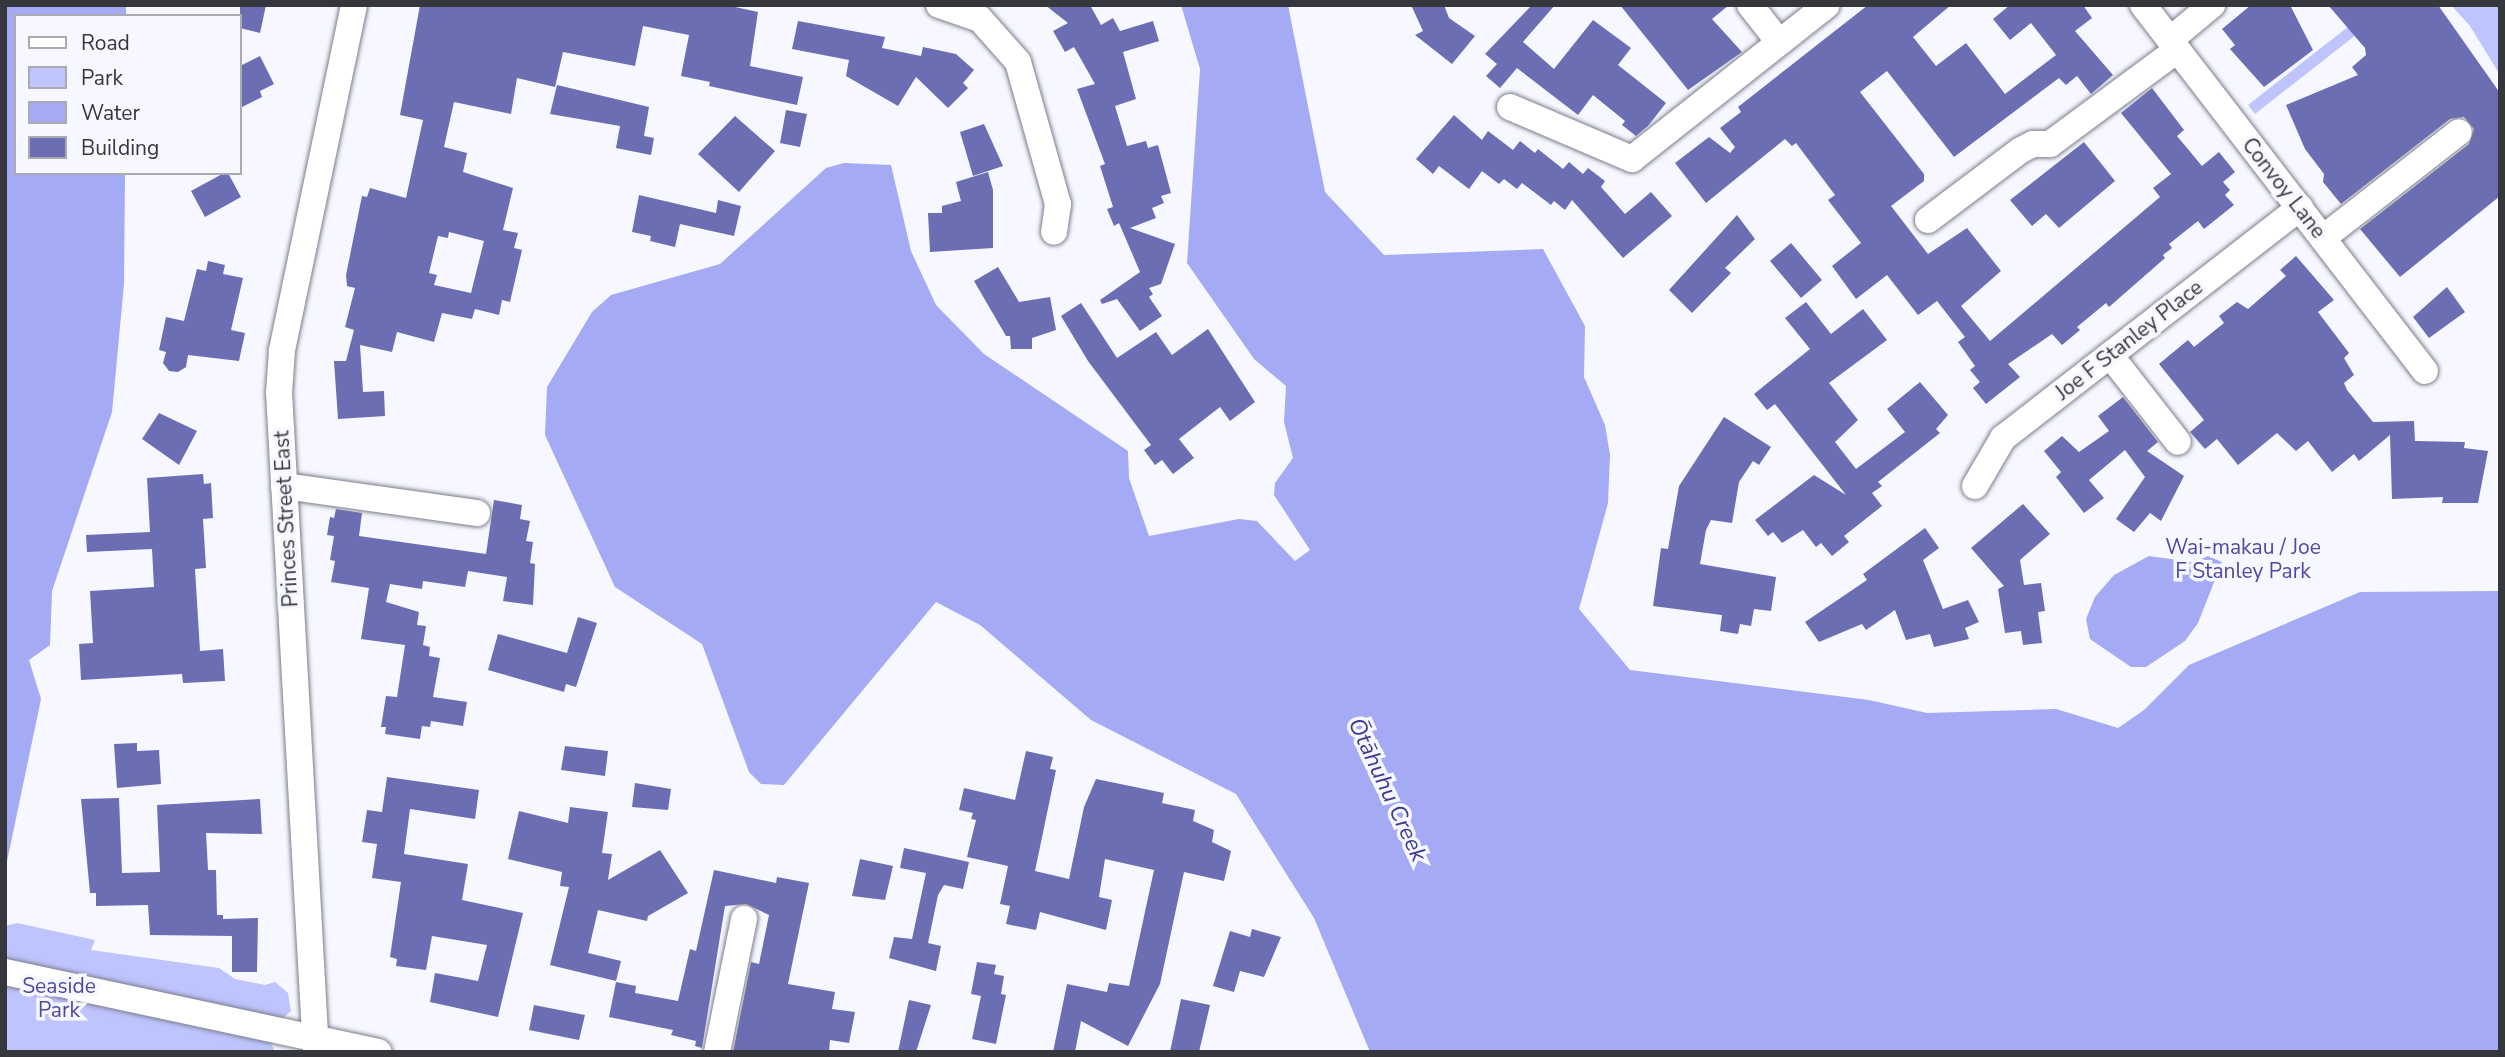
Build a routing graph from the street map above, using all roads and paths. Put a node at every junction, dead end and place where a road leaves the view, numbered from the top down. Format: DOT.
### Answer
graph roads {
  1 [pos="354,5"];
  2 [pos="939,5"];
  3 [pos="1749,5"];
  4 [pos="1827,5"];
  5 [pos="2143,5"];
  6 [pos="2212,5"];
  7 [pos="1779,42"];
  8 [pos="2174,45"];
  9 [pos="1510,107"];
  10 [pos="2459,132"];
  11 [pos="2300,208"];
  12 [pos="1928,220"];
  13 [pos="1054,232"];
  14 [pos="2323,238"];
  15 [pos="2110,355"];
  16 [pos="2425,370"];
  17 [pos="2178,442"];
  18 [pos="284,486"];
  19 [pos="1975,486"];
  20 [pos="477,513"];
  21 [pos="744,919"];
  22 [pos="5,972"];
  23 [pos="317,1045"];
  24 [pos="379,1052"];
  25 [pos="717,1052"];
  1 -- 18 [label="street, Princes Street East"];
  2 -- 13 [label="street"];
  3 -- 7 [label="street"];
  4 -- 7 [label="street"];
  5 -- 8 [label="street, Convoy Lane"];
  6 -- 8 [label="street"];
  7 -- 9 [label="street"];
  8 -- 11 [label="street, Convoy Lane"];
  8 -- 12 [label="street"];
  10 -- 14 [label="street"];
  11 -- 14 [label="street, Convoy Lane"];
  11 -- 15 [label="street, Joe F Stanley Place"];
  14 -- 16 [label="street, Convoy Lane"];
  15 -- 17 [label="street"];
  15 -- 19 [label="street, Joe F Stanley Place"];
  18 -- 20 [label="street"];
  18 -- 23 [label="street, Princes Street East"];
  21 -- 25 [label="street"];
  22 -- 23 [label="street"];
  23 -- 24 [label="street"];
}
